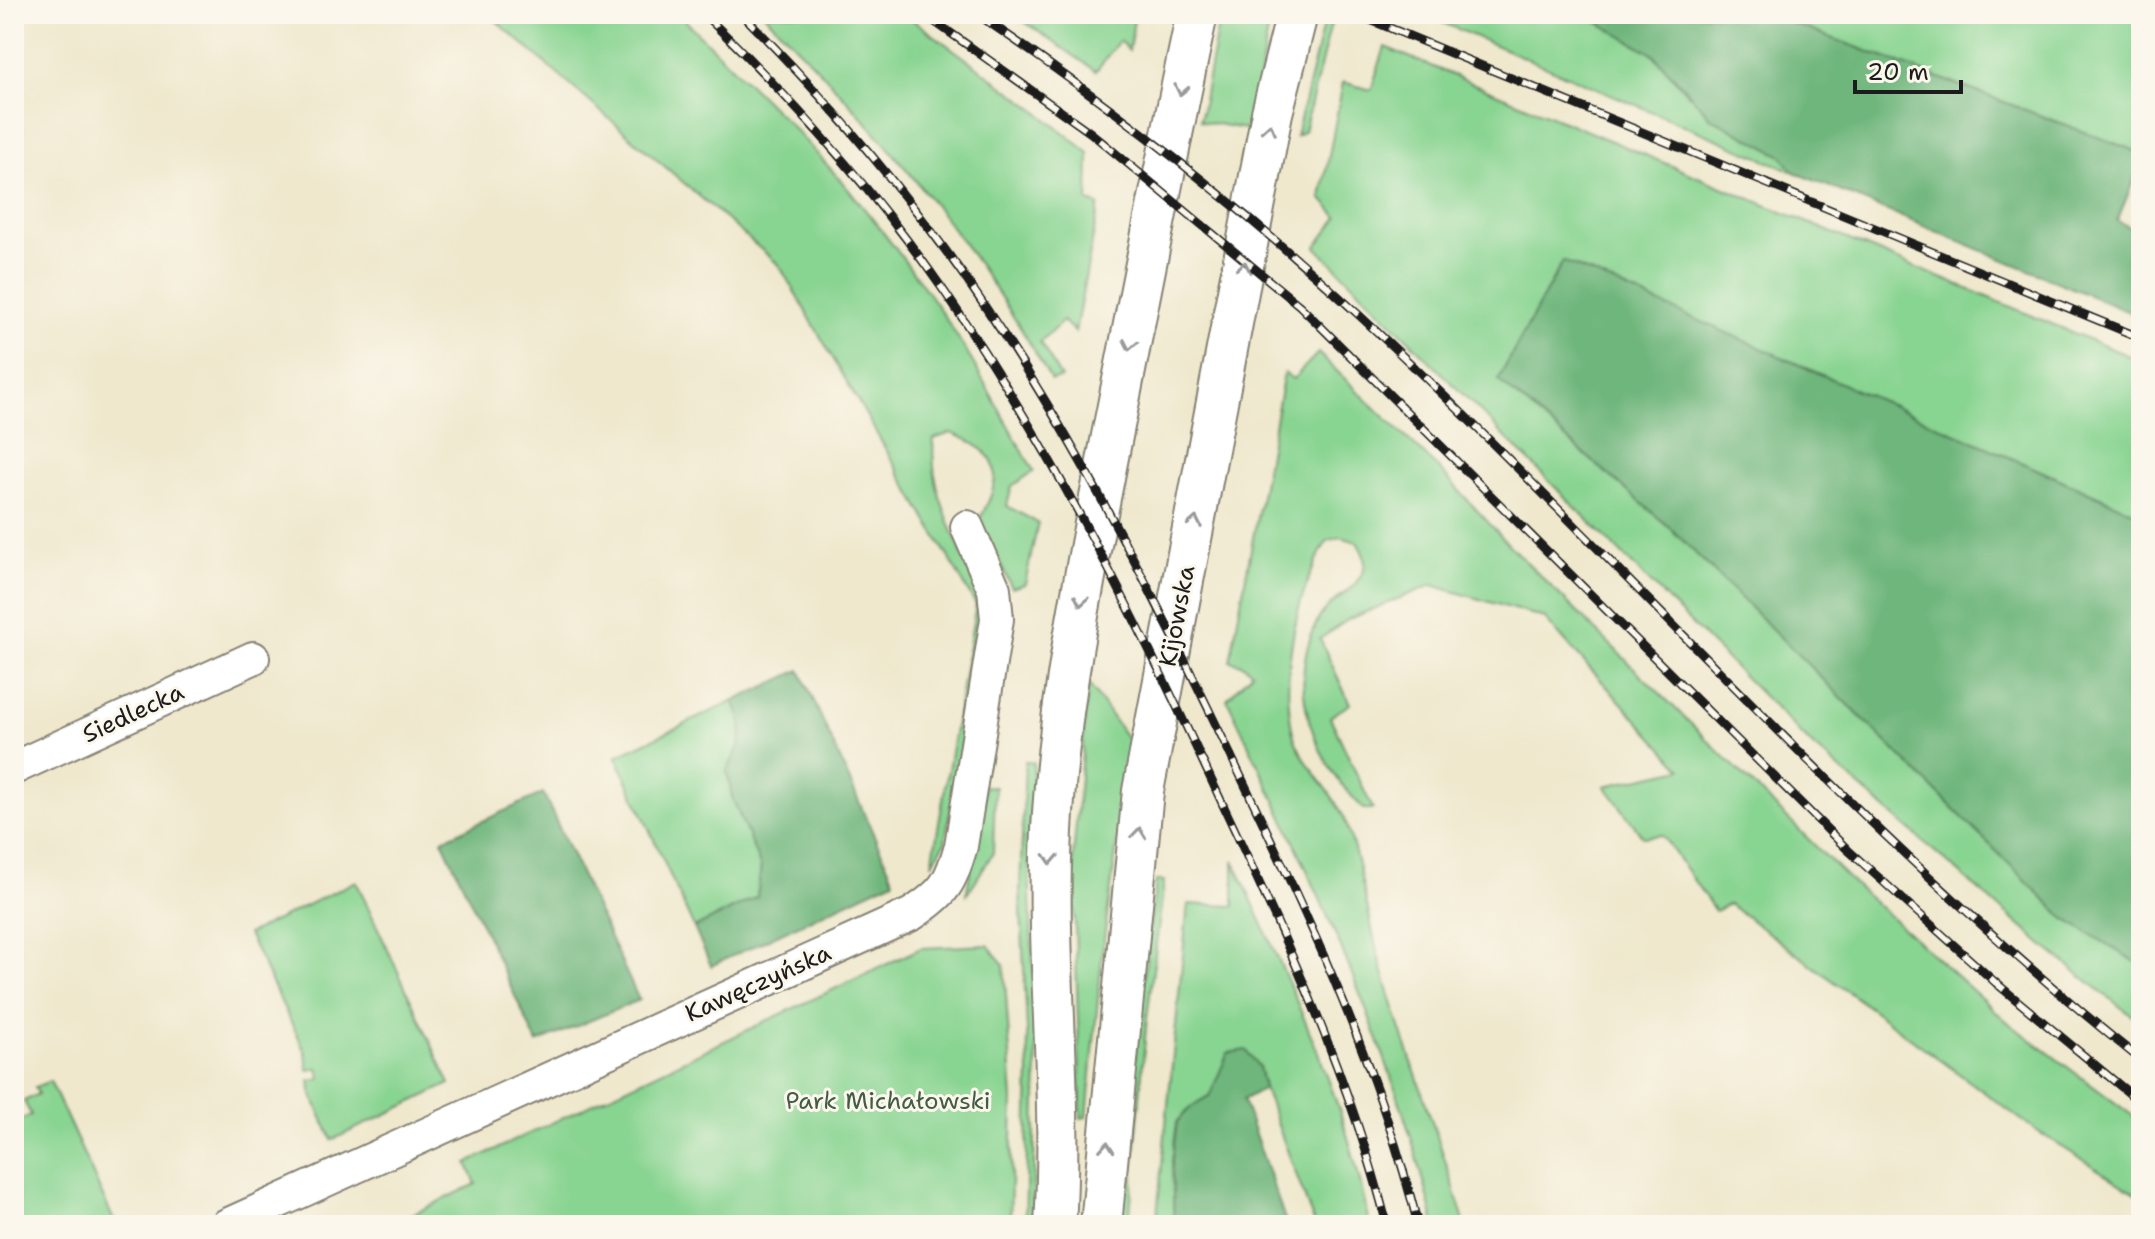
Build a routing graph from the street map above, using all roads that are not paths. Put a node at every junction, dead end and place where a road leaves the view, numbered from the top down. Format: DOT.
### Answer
graph roads {
  1 [pos="1197,14"];
  2 [pos="1297,14"];
  3 [pos="967,527"];
  4 [pos="253,658"];
  5 [pos="14,768"];
  6 [pos="227,1225"];
  7 [pos="1055,1225"];
  8 [pos="1101,1225"];
  1 -- 7 [label="street, one-way"];
  8 -- 2 [label="street, Kijowska, one-way"];
  3 -- 6 [label="street, Kawęczyńska"];
  4 -- 5 [label="street, Siedlecka"];
}
